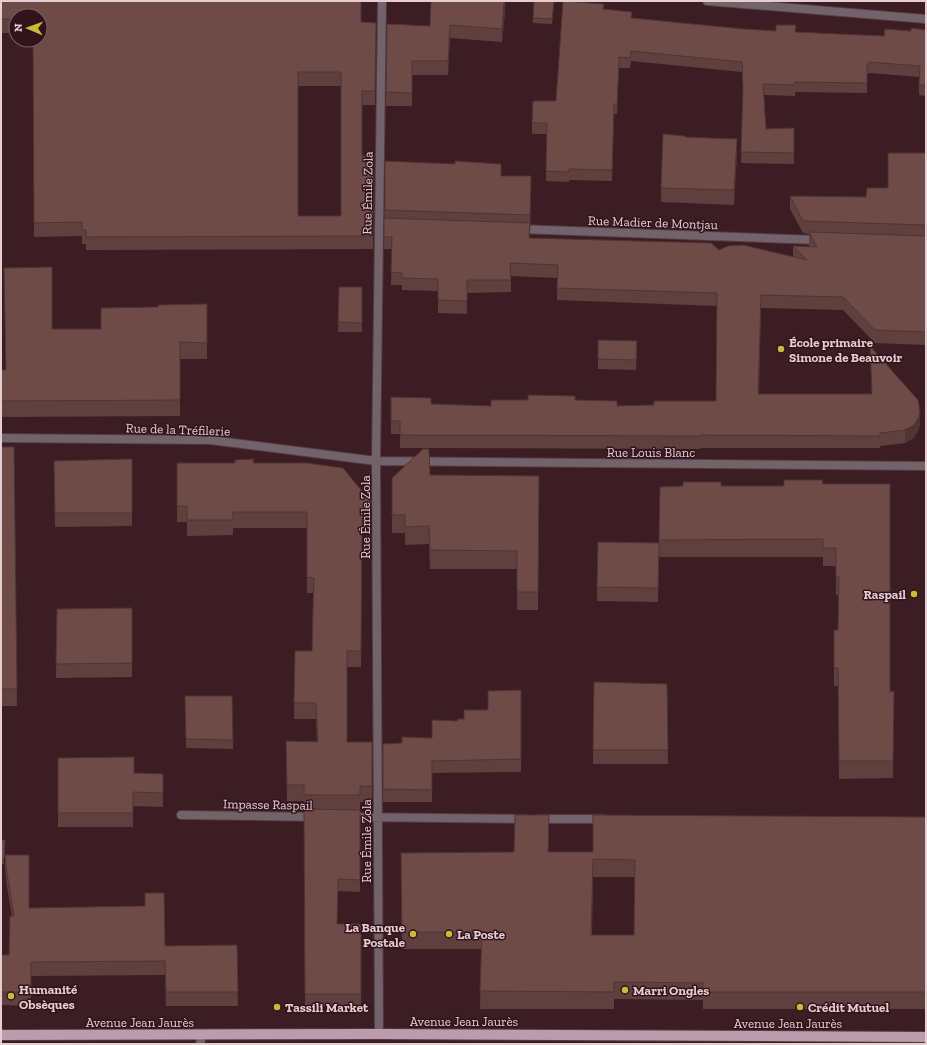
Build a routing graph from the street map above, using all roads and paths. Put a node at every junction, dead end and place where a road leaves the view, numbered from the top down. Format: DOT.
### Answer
graph roads {
  1 [pos="382,1"];
  2 [pos="707,1"];
  3 [pos="768,3"];
  4 [pos="926,19"];
  5 [pos="378,225"];
  6 [pos="390,225"];
  7 [pos="509,229"];
  8 [pos="830,240"];
  9 [pos="1,438"];
  10 [pos="376,461"];
  11 [pos="926,466"];
  12 [pos="181,815"];
  13 [pos="325,817"];
  14 [pos="341,817"];
  15 [pos="378,817"];
  16 [pos="608,819"];
  17 [pos="379,1034"];
  18 [pos="1,1035"];
  19 [pos="926,1037"];
  20 [pos="201,1040"];
  1 -- 5 [label="street, Rue Émile Zola"];
  2 -- 3 [label="street"];
  3 -- 4 [label="street"];
  5 -- 6 [label="street"];
  5 -- 10 [label="street, Rue Émile Zola"];
  7 -- 8 [label="street, Rue Madier de Montjau"];
  9 -- 10 [label="street, Rue de la Tréfilerie"];
  10 -- 11 [label="street, Rue Louis Blanc"];
  10 -- 15 [label="street, Rue Émile Zola"];
  12 -- 13 [label="street, Impasse Raspail"];
  14 -- 15 [label="street"];
  15 -- 16 [label="street"];
  15 -- 17 [label="street, Rue Émile Zola"];
  17 -- 19 [label="main road, Avenue Jean Jaurès"];
  17 -- 20 [label="main road, Avenue Jean Jaurès"];
  18 -- 20 [label="main road, Avenue Jean Jaurès"];
}
